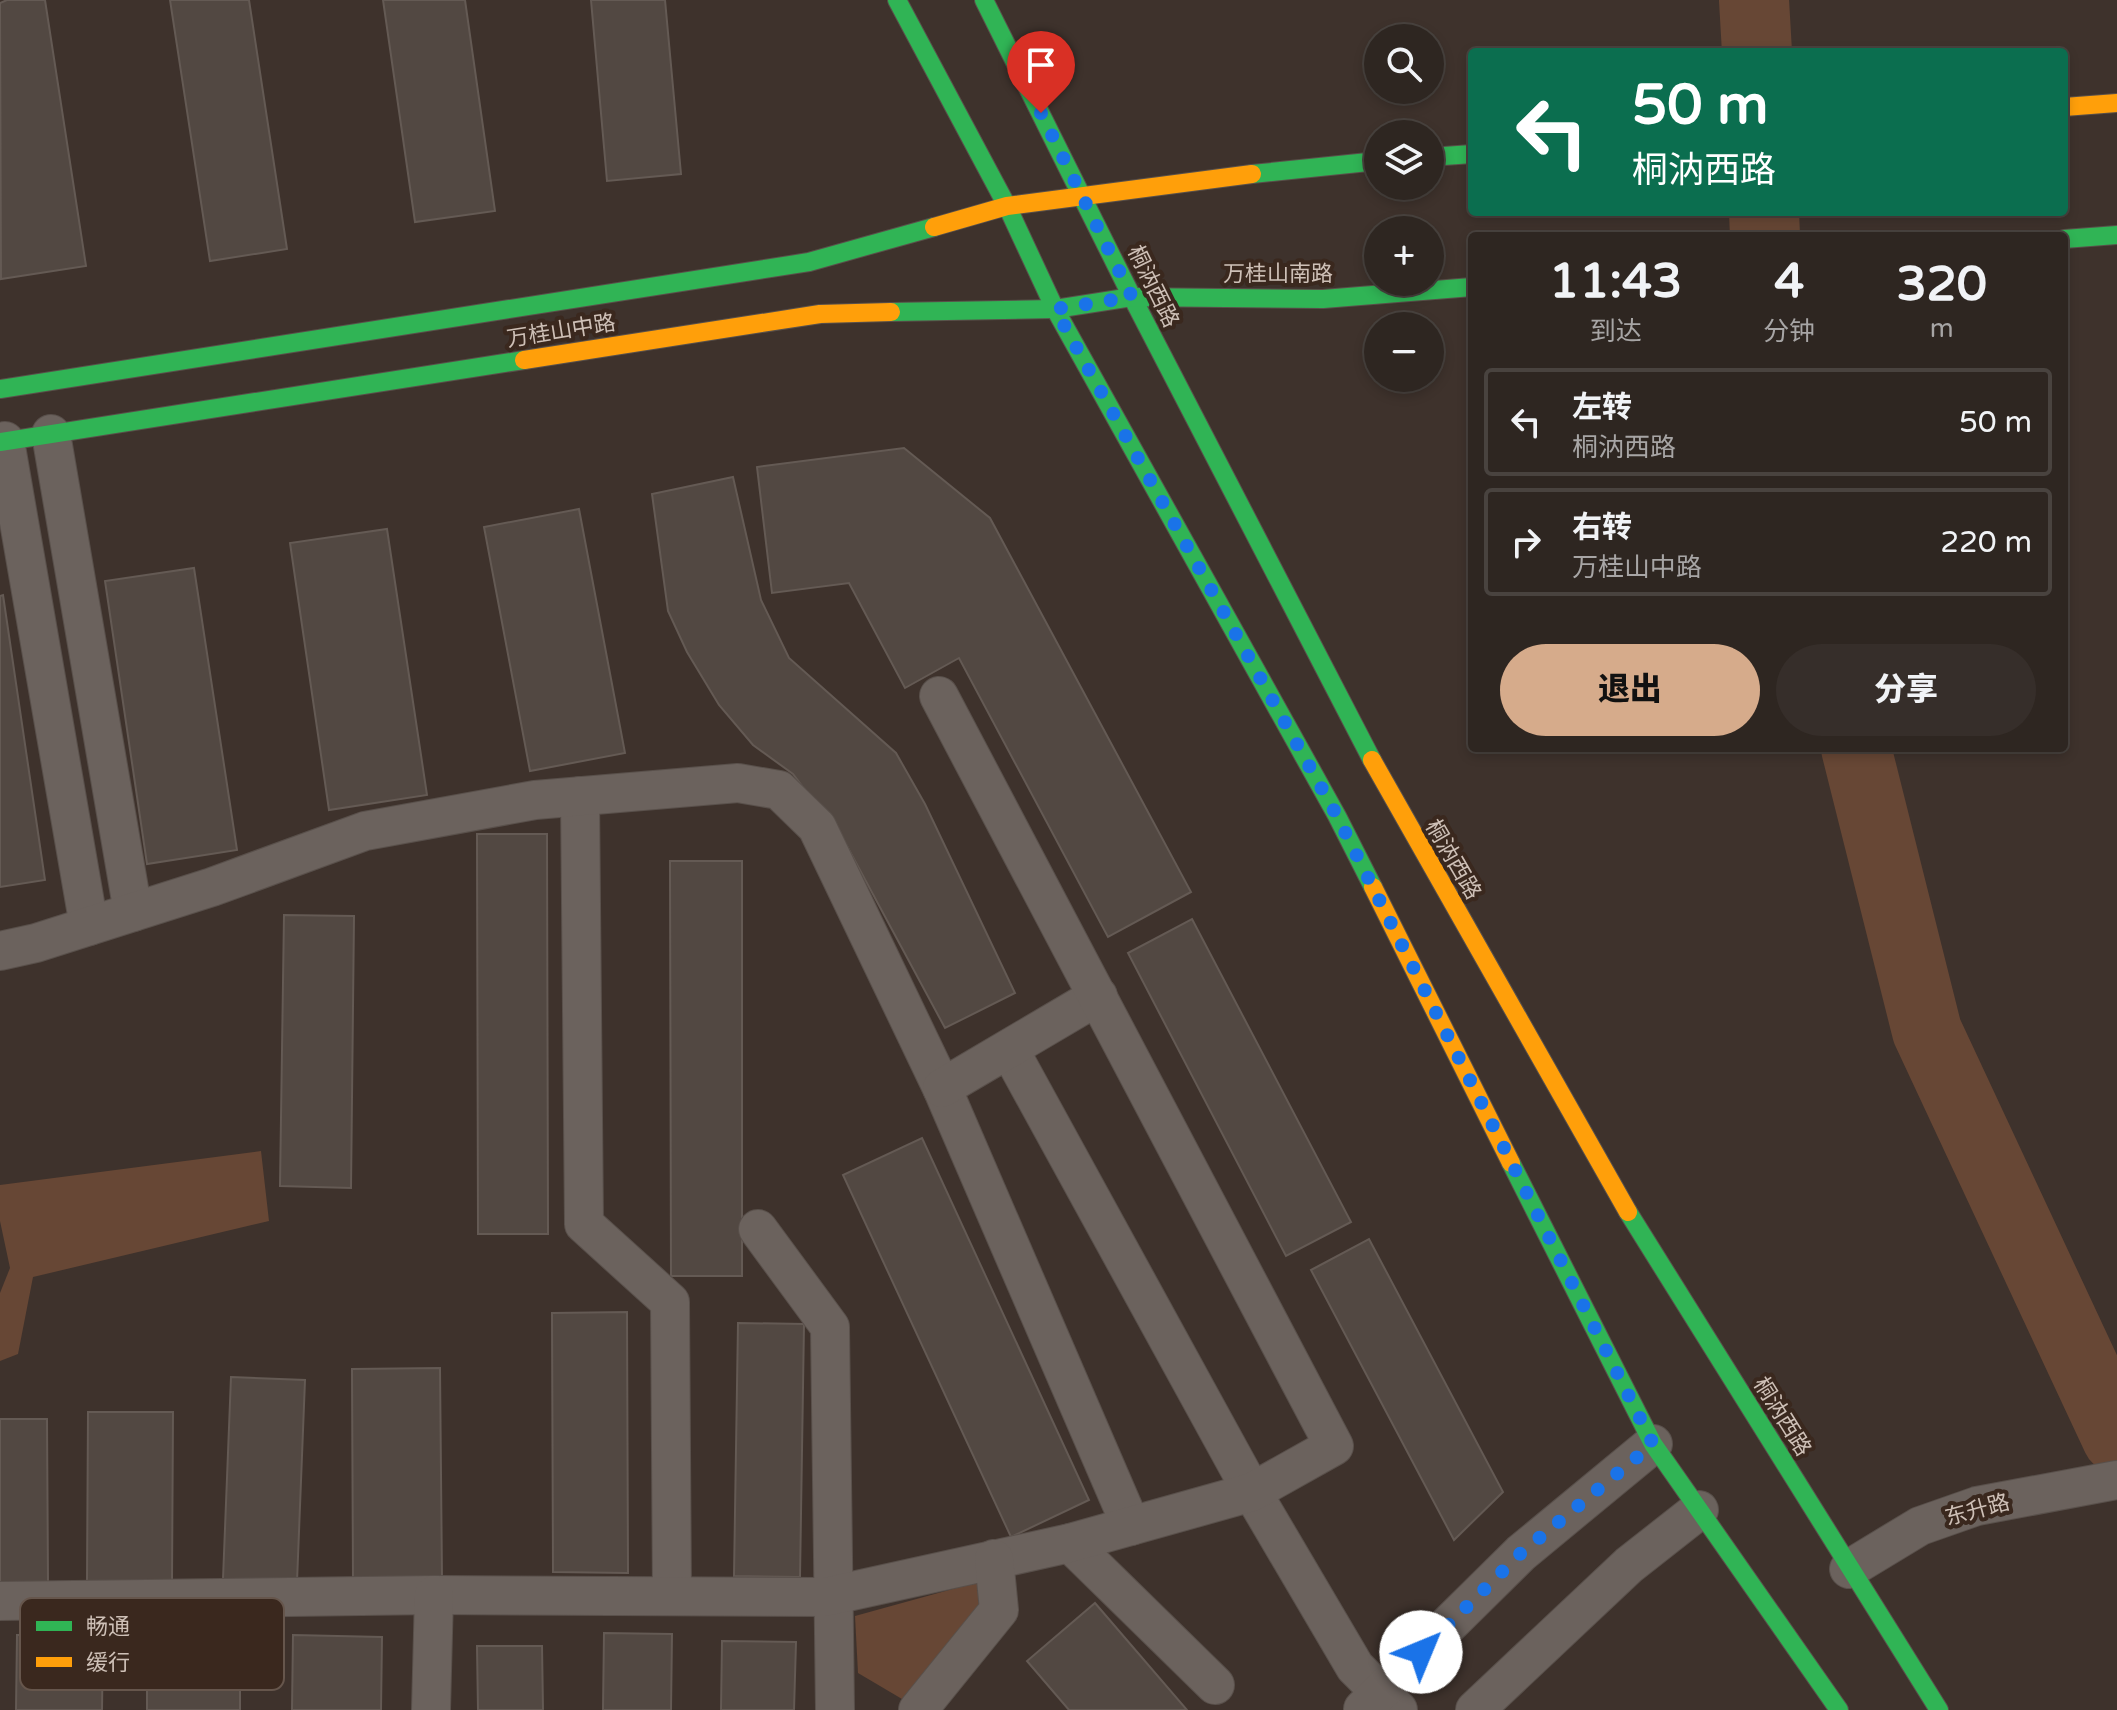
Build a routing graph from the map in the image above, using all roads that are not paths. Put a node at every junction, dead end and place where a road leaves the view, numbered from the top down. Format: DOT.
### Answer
graph roads {
  1 [pos="897,0"];
  2 [pos="984,0"];
  3 [pos="2117,103"];
  4 [pos="2068,107"];
  5 [pos="1468,154"];
  6 [pos="1444,156"];
  7 [pos="1364,162"];
  8 [pos="1084,198"];
  9 [pos="1007,206"];
  10 [pos="2117,235"];
  11 [pos="2068,239"];
  12 [pos="1468,287"];
  13 [pos="1132,297"];
  14 [pos="1055,309"];
  15 [pos="0,389"];
  16 [pos="51,434"];
  17 [pos="3,442"];
  18 [pos="939,696"];
  19 [pos="580,796"];
  20 [pos="133,912"];
  21 [pos="89,926"];
  22 [pos="0,951"];
  23 [pos="1098,996"];
  24 [pos="1009,1049"];
  25 [pos="942,1088"];
  26 [pos="758,1229"];
  27 [pos="1653,1444"];
  28 [pos="2117,1480"];
  29 [pos="1252,1492"];
  30 [pos="1699,1510"];
  31 [pos="1131,1526"];
  32 [pos="1070,1543"];
  33 [pos="994,1559"];
  34 [pos="1849,1569"];
  35 [pos="434,1595"];
  36 [pos="833,1595"];
  37 [pos="672,1596"];
  38 [pos="217,1598"];
  39 [pos="0,1601"];
  40 [pos="20,1601"];
  41 [pos="1215,1685"];
  42 [pos="1380,1704"];
  43 [pos="431,1710"];
  44 [pos="835,1710"];
  45 [pos="918,1710"];
  46 [pos="1475,1710"];
  47 [pos="1839,1710"];
  48 [pos="1939,1710"];
  1 -- 9 [label="main road"];
  2 -- 8 [label="main road, 桐汭西路"];
  3 -- 4 [label="main road"];
  5 -- 6 [label="main road"];
  7 -- 8 [label="main road"];
  8 -- 9 [label="main road, 万桂山中路"];
  8 -- 13 [label="main road, 桐汭西路"];
  9 -- 14 [label="main road"];
  9 -- 15 [label="main road, 万桂山中路"];
  10 -- 11 [label="main road"];
  12 -- 13 [label="main road, 万桂山南路"];
  13 -- 14 [label="main road, 万桂山中路"];
  13 -- 34 [label="main road, 桐汭西路"];
  14 -- 16 [label="main road, 万桂山中路"];
  14 -- 27 [label="main road"];
  16 -- 17 [label="main road, 万桂山中路"];
  16 -- 20 [label="street"];
  17 -- 21 [label="street"];
  18 -- 23 [label="street"];
  19 -- 20 [label="street"];
  19 -- 25 [label="street"];
  19 -- 37 [label="street"];
  20 -- 21 [label="street"];
  21 -- 22 [label="street"];
  23 -- 24 [label="street"];
  23 -- 29 [label="street"];
  24 -- 25 [label="street"];
  24 -- 29 [label="street"];
  25 -- 31 [label="street"];
  26 -- 36 [label="street"];
  27 -- 30 [label="main road"];
  27 -- 42 [label="street"];
  28 -- 34 [label="street, 东升路"];
  29 -- 31 [label="street"];
  29 -- 42 [label="street"];
  30 -- 46 [label="street"];
  30 -- 47 [label="main road"];
  31 -- 32 [label="street"];
  32 -- 33 [label="street"];
  32 -- 41 [label="street"];
  33 -- 36 [label="street"];
  33 -- 45 [label="street"];
  34 -- 48 [label="main road, 桐汭西路"];
  35 -- 37 [label="street"];
  35 -- 38 [label="street"];
  35 -- 43 [label="street"];
  36 -- 37 [label="street"];
  36 -- 44 [label="street"];
  39 -- 40 [label="street"];
}
